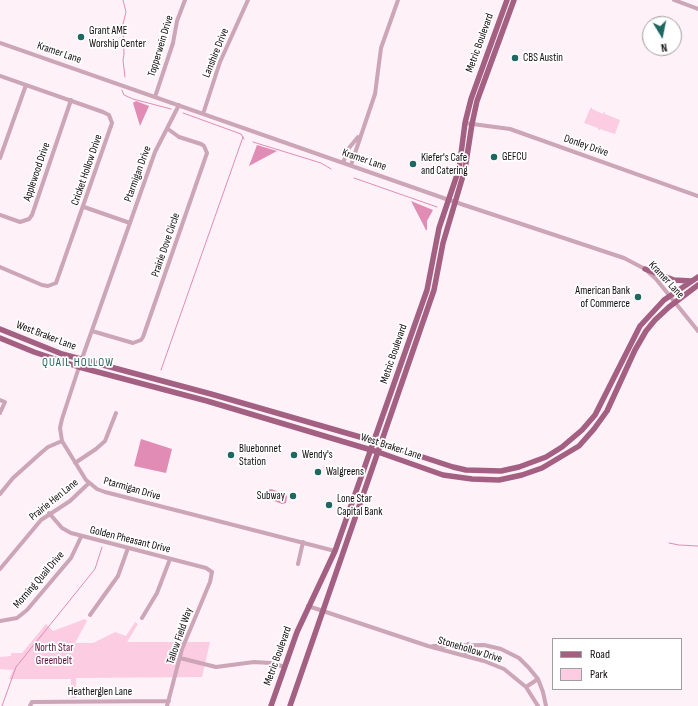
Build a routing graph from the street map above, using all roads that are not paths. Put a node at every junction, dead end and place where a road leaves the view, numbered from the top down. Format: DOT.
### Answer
graph roads {
  1 [pos="185,0"];
  2 [pos="248,0"];
  3 [pos="398,0"];
  4 [pos="507,0"];
  5 [pos="514,0"];
  6 [pos="674,0"];
  7 [pos="698,9"];
  8 [pos="0,43"];
  9 [pos="0,76"];
  10 [pos="26,85"];
  11 [pos="156,97"];
  12 [pos="71,100"];
  13 [pos="179,105"];
  14 [pos="203,114"];
  15 [pos="465,123"];
  16 [pos="472,124"];
  17 [pos="168,129"];
  18 [pos="360,135"];
  19 [pos="1,152"];
  20 [pos="0,158"];
  21 [pos="344,163"];
  22 [pos="351,165"];
  23 [pos="698,196"];
  24 [pos="449,200"];
  25 [pos="456,202"];
  26 [pos="84,207"];
  27 [pos="0,215"];
  28 [pos="130,223"];
  29 [pos="0,267"];
  30 [pos="645,269"];
  31 [pos="698,277"];
  32 [pos="691,281"];
  33 [pos="698,285"];
  34 [pos="670,296"];
  35 [pos="675,302"];
  36 [pos="415,325"];
  37 [pos="421,327"];
  38 [pos="0,329"];
  39 [pos="698,331"];
  40 [pos="92,332"];
  41 [pos="0,338"];
  42 [pos="82,360"];
  43 [pos="79,368"];
  44 [pos="612,381"];
  45 [pos="620,384"];
  46 [pos="211,394"];
  47 [pos="0,400"];
  48 [pos="207,401"];
  49 [pos="0,412"];
  50 [pos="116,413"];
  51 [pos="294,418"];
  52 [pos="290,426"];
  53 [pos="62,441"];
  54 [pos="374,441"];
  55 [pos="381,444"];
  56 [pos="371,450"];
  57 [pos="378,452"];
  58 [pos="547,456"];
  59 [pos="538,461"];
  60 [pos="75,463"];
  61 [pos="551,464"];
  62 [pos="542,468"];
  63 [pos="89,483"];
  64 [pos="0,494"];
  65 [pos="49,513"];
  66 [pos="81,536"];
  67 [pos="303,542"];
  68 [pos="128,548"];
  69 [pos="335,551"];
  70 [pos="170,559"];
  71 [pos="298,564"];
  72 [pos="0,569"];
  73 [pos="212,572"];
  74 [pos="308,606"];
  75 [pos="323,611"];
  76 [pos="90,615"];
  77 [pos="142,618"];
  78 [pos="0,621"];
  79 [pos="468,644"];
  80 [pos="428,646"];
  81 [pos="466,656"];
  82 [pos="180,658"];
  83 [pos="285,667"];
  84 [pos="538,679"];
  85 [pos="526,686"];
  86 [pos="169,701"];
  87 [pos="31,704"];
  88 [pos="167,706"];
  89 [pos="271,706"];
  90 [pos="290,706"];
  91 [pos="538,706"];
  92 [pos="546,706"];
  1 -- 11 [label="street, Topperwein Drive"];
  2 -- 14 [label="street, Lanshire Drive"];
  3 -- 18 [label="street"];
  4 -- 15 [label="main road, Metric Boulevard"];
  5 -- 16 [label="main road, Metric Boulevard"];
  6 -- 7 [label="street"];
  8 -- 11 [label="street, Kramer Lane"];
  9 -- 10 [label="street, Cricket Hollow Drive"];
  10 -- 12 [label="street, Cricket Hollow Drive"];
  10 -- 19 [label="street"];
  11 -- 13 [label="street, Kramer Lane"];
  12 -- 26 [label="street, Cricket Hollow Drive"];
  12 -- 27 [label="street, Applewood Drive"];
  13 -- 14 [label="street, Kramer Lane"];
  13 -- 17 [label="street, Ptarmigan Drive"];
  14 -- 21 [label="street, Kramer Lane"];
  15 -- 16 [label="street, Donley Drive"];
  15 -- 24 [label="main road, Metric Boulevard"];
  16 -- 23 [label="street, Donley Drive"];
  16 -- 25 [label="main road, Metric Boulevard"];
  17 -- 28 [label="street, Ptarmigan Drive"];
  17 -- 40 [label="street, Prairie Dove Circle"];
  18 -- 21 [label="street"];
  18 -- 22 [label="street"];
  19 -- 20 [label="street"];
  21 -- 22 [label="street, Kramer Lane"];
  22 -- 24 [label="street, Kramer Lane"];
  24 -- 25 [label="street, Kramer Lane"];
  24 -- 36 [label="main road, Metric Boulevard"];
  25 -- 30 [label="street, Kramer Lane"];
  25 -- 37 [label="main road, Metric Boulevard"];
  26 -- 28 [label="street"];
  26 -- 29 [label="street, Cricket Hollow Drive"];
  28 -- 40 [label="street, Ptarmigan Drive"];
  30 -- 32 [label="main road"];
  30 -- 34 [label="street, Kramer Lane"];
  31 -- 32 [label="main road, West Braker Lane"];
  32 -- 34 [label="main road, West Braker Lane"];
  33 -- 35 [label="main road, West Braker Lane"];
  34 -- 35 [label="street, Kramer Lane"];
  34 -- 44 [label="main road, West Braker Lane"];
  35 -- 39 [label="street, Kramer Lane"];
  35 -- 45 [label="main road, West Braker Lane"];
  36 -- 37 [label="main road"];
  36 -- 54 [label="main road, Metric Boulevard"];
  37 -- 55 [label="main road, Metric Boulevard"];
  38 -- 42 [label="main road, West Braker Lane"];
  40 -- 42 [label="street, Ptarmigan Drive"];
  41 -- 43 [label="main road, West Braker Lane"];
  42 -- 43 [label="street, Ptarmigan Drive"];
  42 -- 46 [label="main road, West Braker Lane"];
  43 -- 48 [label="main road, West Braker Lane"];
  43 -- 53 [label="street, Ptarmigan Drive"];
  44 -- 45 [label="main road"];
  44 -- 58 [label="main road, West Braker Lane"];
  45 -- 61 [label="main road, West Braker Lane"];
  46 -- 48 [label="main road"];
  46 -- 51 [label="main road, West Braker Lane"];
  47 -- 49 [label="street"];
  48 -- 52 [label="main road, West Braker Lane"];
  50 -- 60 [label="street"];
  51 -- 52 [label="main road"];
  51 -- 54 [label="main road, West Braker Lane"];
  52 -- 56 [label="main road, West Braker Lane"];
  53 -- 60 [label="street, Ptarmigan Drive"];
  53 -- 64 [label="street"];
  54 -- 55 [label="main road, West Braker Lane"];
  54 -- 56 [label="main road, Metric Boulevard"];
  55 -- 57 [label="main road, Metric Boulevard"];
  55 -- 59 [label="main road, West Braker Lane"];
  56 -- 57 [label="main road, West Braker Lane"];
  56 -- 69 [label="main road, Metric Boulevard"];
  57 -- 62 [label="main road, West Braker Lane"];
  57 -- 75 [label="main road, Metric Boulevard"];
  58 -- 59 [label="main road, West Braker Lane"];
  58 -- 61 [label="main road"];
  59 -- 62 [label="main road"];
  60 -- 63 [label="street, Ptarmigan Drive"];
  61 -- 62 [label="main road, West Braker Lane"];
  63 -- 65 [label="street, Prairie Hen Lane"];
  63 -- 67 [label="street, Ptarmigan Drive"];
  65 -- 66 [label="street, Golden Pheasant Drive"];
  65 -- 72 [label="street, Prairie Hen Lane"];
  66 -- 68 [label="street, Golden Pheasant Drive"];
  66 -- 78 [label="street, Morning Quail Drive"];
  67 -- 69 [label="street, Ptarmigan Drive"];
  67 -- 71 [label="street"];
  68 -- 70 [label="street, Golden Pheasant Drive"];
  68 -- 76 [label="street"];
  69 -- 74 [label="main road, Metric Boulevard"];
  70 -- 73 [label="street, Golden Pheasant Drive"];
  70 -- 77 [label="street"];
  73 -- 82 [label="street, Tallow Field Way"];
  74 -- 75 [label="street, Stonehollow Drive"];
  74 -- 83 [label="main road, Metric Boulevard"];
  75 -- 80 [label="street, Stonehollow Drive"];
  75 -- 90 [label="main road, Metric Boulevard"];
  79 -- 80 [label="street, Stonehollow Drive"];
  79 -- 81 [label="street"];
  79 -- 84 [label="street, Stonehollow Drive"];
  80 -- 81 [label="street, Stonehollow Drive"];
  81 -- 85 [label="street, Stonehollow Drive"];
  82 -- 83 [label="street"];
  82 -- 86 [label="street, Tallow Field Way"];
  83 -- 89 [label="main road, Metric Boulevard"];
  84 -- 85 [label="street"];
  84 -- 92 [label="street, Stonehollow Drive"];
  85 -- 91 [label="street, Stonehollow Drive"];
  86 -- 87 [label="street, Heatherglen Lane"];
  86 -- 88 [label="street, Tallow Field Way"];
}
